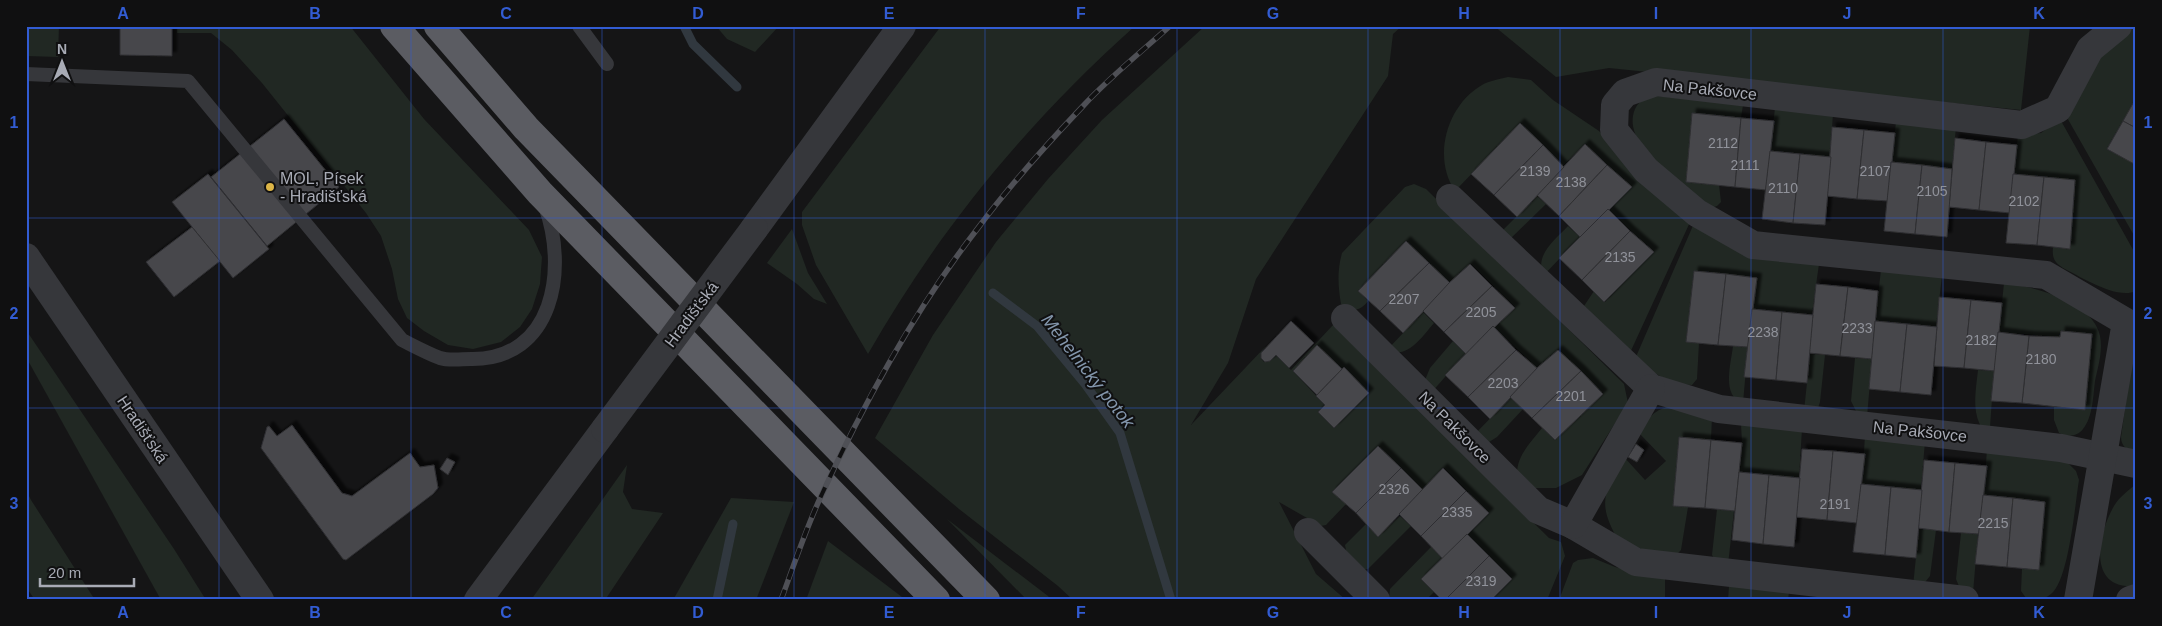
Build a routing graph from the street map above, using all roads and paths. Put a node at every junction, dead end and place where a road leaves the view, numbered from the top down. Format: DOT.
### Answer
graph roads {
  1 [pos="394,26"];
  2 [pos="438,26"];
  3 [pos="902,26"];
  4 [pos="2118,26"];
  5 [pos="583,28"];
  6 [pos="607,64"];
  7 [pos="26,74"];
  8 [pos="540,193"];
  9 [pos="1450,198"];
  10 [pos="26,257"];
  11 [pos="2131,317"];
  12 [pos="1345,318"];
  13 [pos="1651,388"];
  14 [pos="2101,457"];
  15 [pos="2136,464"];
  16 [pos="1572,525"];
  17 [pos="1308,532"];
  18 [pos="2136,598"];
  19 [pos="260,600"];
  20 [pos="478,600"];
  21 [pos="936,600"];
  22 [pos="986,600"];
  23 [pos="1376,600"];
  24 [pos="1965,600"];
  25 [pos="2078,600"];
  26 [pos="2130,600"];
  1 -- 8 [label="highway"];
  2 -- 22 [label="highway"];
  3 -- 20 [label="street, Hradišťská, bridge"];
  4 -- 11 [label="street, Na Pakšovce"];
  5 -- 6 [label="lane"];
  7 -- 8 [label="lane"];
  8 -- 21 [label="highway"];
  9 -- 13 [label="street, Na Pakšovce"];
  10 -- 19 [label="street, Hradišťská"];
  11 -- 14 [label="street, Na Pakšovce"];
  12 -- 16 [label="street, Na Pakšovce"];
  13 -- 14 [label="street, Na Pakšovce"];
  13 -- 16 [label="street"];
  14 -- 15 [label="street, Na Pakšovce"];
  14 -- 25 [label="street, Na Pakšovce"];
  16 -- 24 [label="street, Na Pakšovce"];
  17 -- 23 [label="street"];
  18 -- 26 [label="street"];
}
